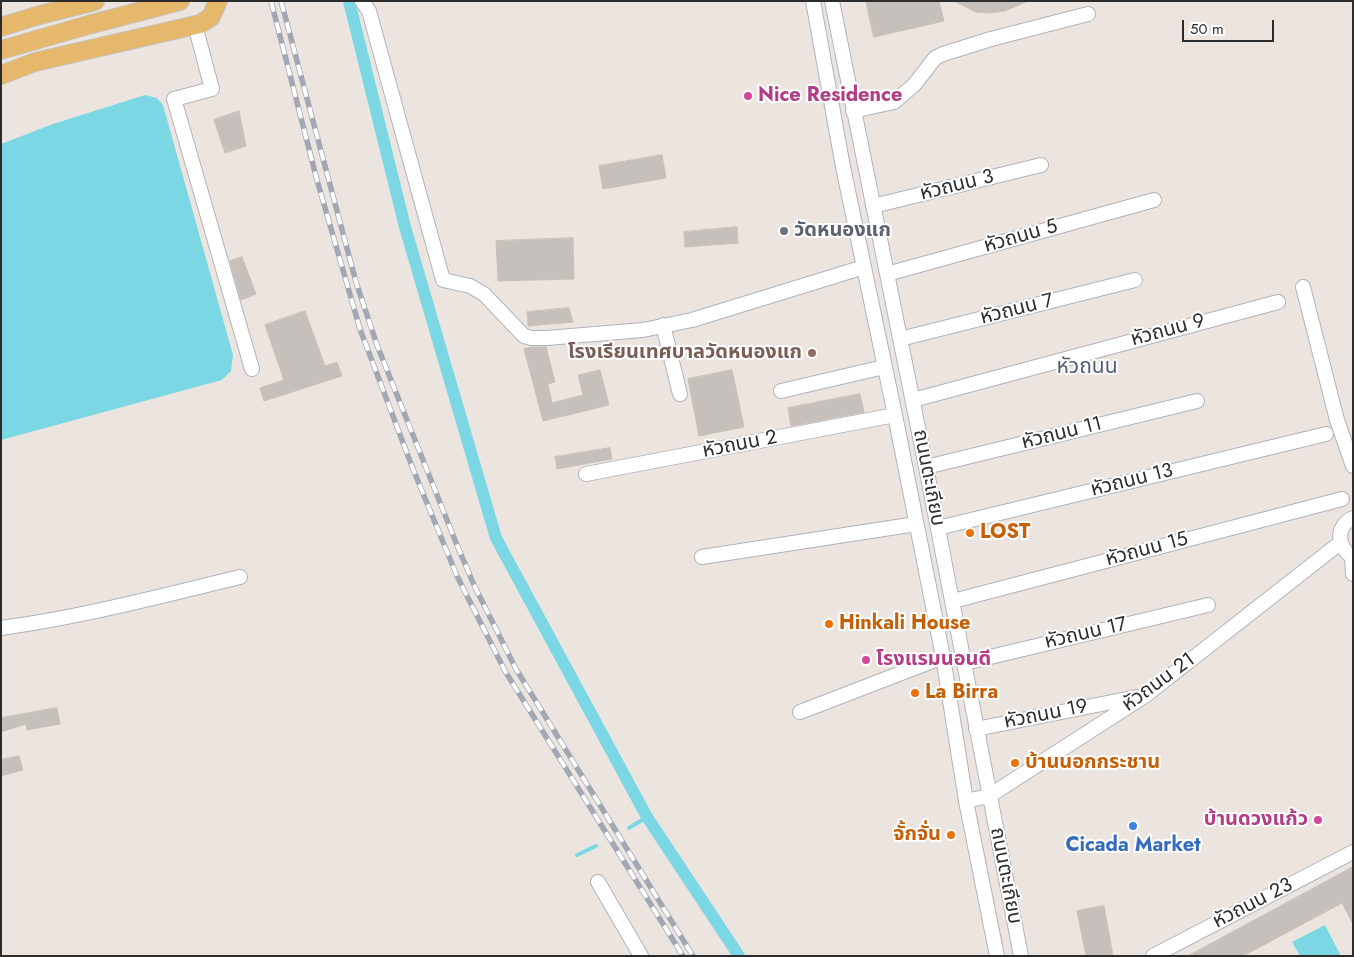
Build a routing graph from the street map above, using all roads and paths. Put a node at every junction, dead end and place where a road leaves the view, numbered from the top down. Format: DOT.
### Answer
graph roads {
  1 [pos="95,1"];
  2 [pos="180,1"];
  3 [pos="218,1"];
  4 [pos="362,1"];
  5 [pos="813,1"];
  6 [pos="832,1"];
  7 [pos="1088,14"];
  8 [pos="195,26"];
  9 [pos="1,28"];
  10 [pos="1,50"];
  11 [pos="1,75"];
  12 [pos="853,111"];
  13 [pos="1041,165"];
  14 [pos="1154,200"];
  15 [pos="873,206"];
  16 [pos="864,267"];
  17 [pos="888,276"];
  18 [pos="1135,280"];
  19 [pos="867,284"];
  20 [pos="1303,286"];
  21 [pos="1278,302"];
  22 [pos="664,326"];
  23 [pos="900,340"];
  24 [pos="884,368"];
  25 [pos="252,369"];
  26 [pos="781,391"];
  27 [pos="680,394"];
  28 [pos="912,400"];
  29 [pos="1197,401"];
  30 [pos="895,415"];
  31 [pos="1326,434"];
  32 [pos="1353,466"];
  33 [pos="926,467"];
  34 [pos="586,474"];
  35 [pos="1342,499"];
  36 [pos="1353,518"];
  37 [pos="916,524"];
  38 [pos="938,528"];
  39 [pos="1340,543"];
  40 [pos="702,557"];
  41 [pos="1352,557"];
  42 [pos="1353,574"];
  43 [pos="240,577"];
  44 [pos="953,601"];
  45 [pos="1208,605"];
  46 [pos="1,628"];
  47 [pos="944,657"];
  48 [pos="965,663"];
  49 [pos="1146,695"];
  50 [pos="971,702"];
  51 [pos="950,706"];
  52 [pos="800,712"];
  53 [pos="976,729"];
  54 [pos="989,796"];
  55 [pos="966,801"];
  56 [pos="1353,852"];
  57 [pos="598,882"];
  58 [pos="642,956"];
  59 [pos="997,956"];
  60 [pos="1021,956"];
  61 [pos="1153,956"];
  1 -- 9 [label="main road"];
  2 -- 10 [label="main road"];
  3 -- 8 [label="main road"];
  4 -- 22 [label="street"];
  5 -- 16 [label="street, ถนนตะเกียบ"];
  6 -- 12 [label="street, ถนนตะเกียบ"];
  7 -- 12 [label="street"];
  8 -- 11 [label="main road"];
  8 -- 25 [label="street"];
  12 -- 15 [label="street, ถนนตะเกียบ"];
  13 -- 15 [label="street, หัวถนน 3"];
  14 -- 17 [label="street, หัวถนน 5"];
  15 -- 17 [label="street, ถนนตะเกียบ"];
  16 -- 19 [label="street, ถนนตะเกียบ"];
  16 -- 22 [label="street"];
  17 -- 19 [label="street, หัวถนน 5"];
  17 -- 23 [label="street, ถนนตะเกียบ"];
  18 -- 23 [label="street, หัวถนน 7"];
  19 -- 24 [label="street, ถนนตะเกียบ"];
  20 -- 32 [label="street"];
  21 -- 28 [label="street, หัวถนน 9"];
  22 -- 27 [label="street"];
  23 -- 28 [label="street, ถนนตะเกียบ"];
  24 -- 26 [label="street"];
  24 -- 30 [label="street, ถนนตะเกียบ"];
  28 -- 33 [label="street, ถนนตะเกียบ"];
  29 -- 33 [label="street, หัวถนน 11"];
  30 -- 34 [label="street, หัวถนน 2"];
  30 -- 37 [label="street, ถนนตะเกียบ"];
  31 -- 38 [label="street, หัวถนน 13"];
  33 -- 38 [label="street, ถนนตะเกียบ"];
  35 -- 44 [label="street, หัวถนน 15"];
  36 -- 39 [label="street"];
  37 -- 40 [label="street"];
  37 -- 47 [label="street, ถนนตะเกียบ"];
  38 -- 44 [label="street, ถนนตะเกียบ"];
  39 -- 41 [label="street"];
  39 -- 49 [label="street, หัวถนน 21"];
  41 -- 42 [label="street"];
  43 -- 46 [label="street"];
  44 -- 48 [label="street, ถนนตะเกียบ"];
  45 -- 48 [label="street, หัวถนน 17"];
  47 -- 51 [label="street, ถนนตะเกียบ"];
  47 -- 52 [label="street"];
  48 -- 50 [label="street, ถนนตะเกียบ"];
  49 -- 53 [label="street, หัวถนน 19"];
  49 -- 54 [label="street, หัวถนน 21"];
  50 -- 51 [label="street"];
  50 -- 53 [label="street, ถนนตะเกียบ"];
  51 -- 55 [label="street, ถนนตะเกียบ"];
  53 -- 54 [label="street, ถนนตะเกียบ"];
  54 -- 55 [label="street"];
  54 -- 60 [label="street, ถนนตะเกียบ"];
  55 -- 59 [label="street, ถนนตะเกียบ"];
  56 -- 61 [label="street, หัวถนน 23"];
  57 -- 58 [label="street"];
}
